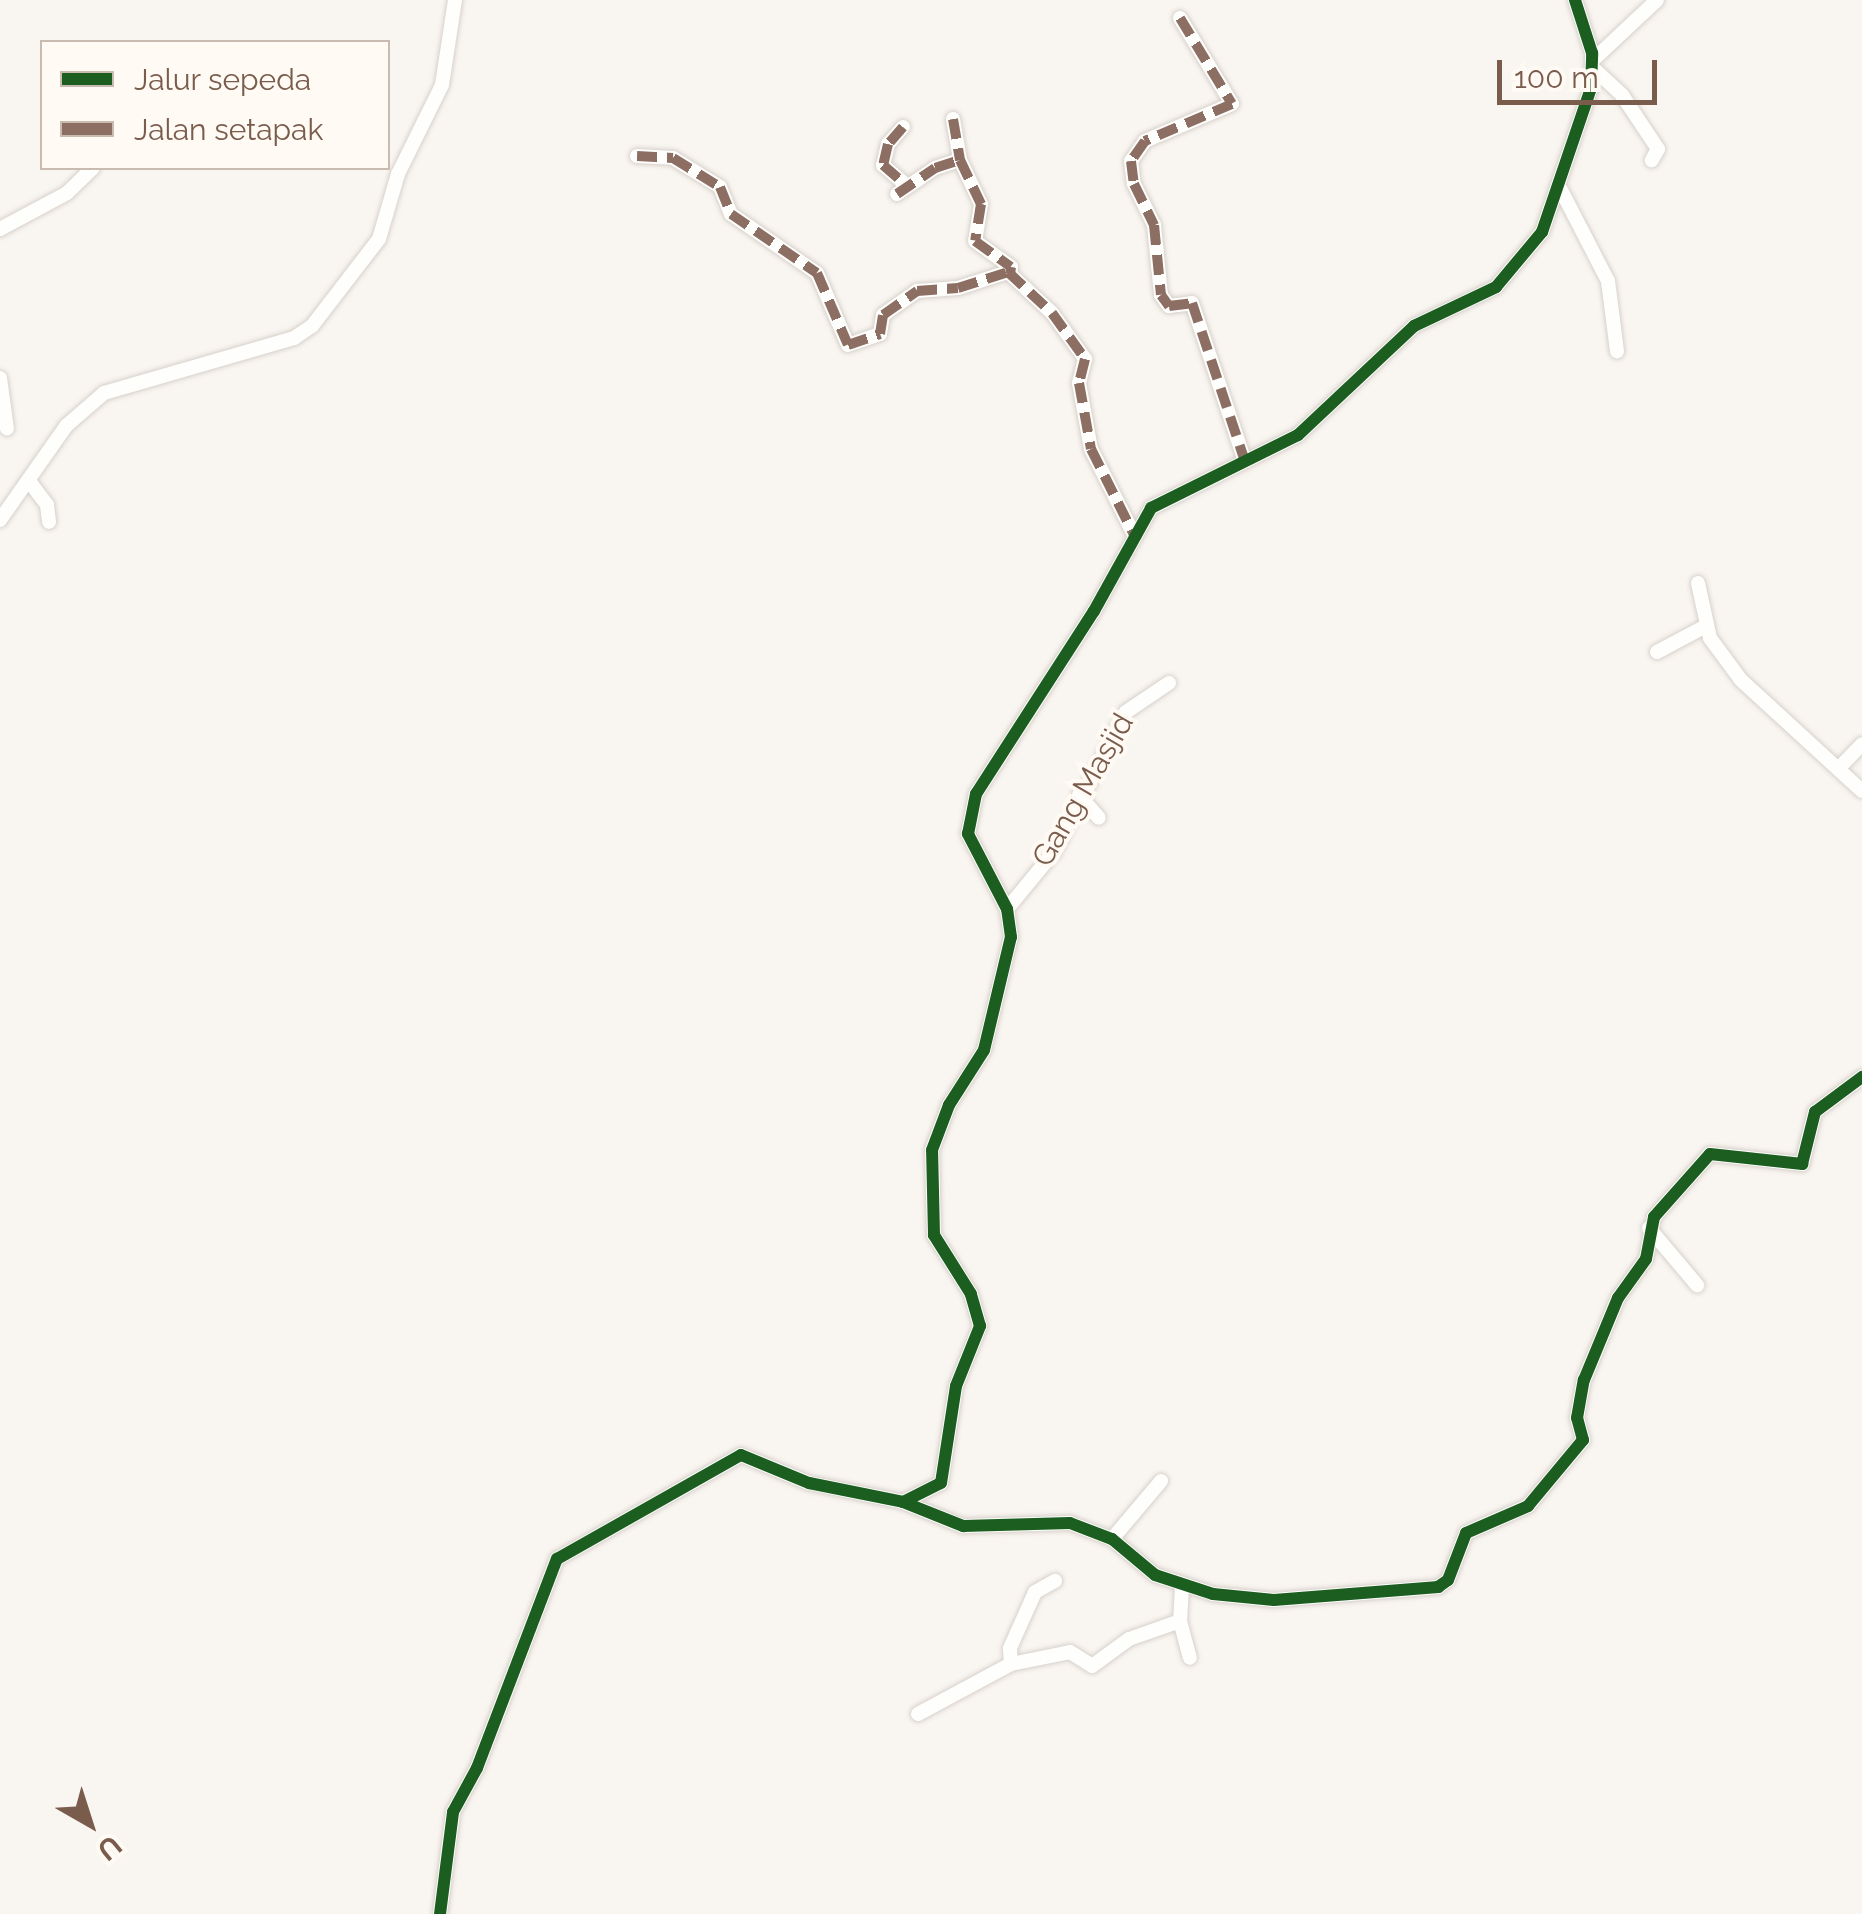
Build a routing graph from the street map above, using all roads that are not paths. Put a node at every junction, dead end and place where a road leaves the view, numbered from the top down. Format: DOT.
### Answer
graph roads {
  1 [pos="454,0"];
  2 [pos="1575,0"];
  3 [pos="1656,0"];
  4 [pos="1180,18"];
  5 [pos="1592,64"];
  6 [pos="953,119"];
  7 [pos="904,128"];
  8 [pos="637,156"];
  9 [pos="960,160"];
  10 [pos="1652,160"];
  11 [pos="91,170"];
  12 [pos="1561,190"];
  13 [pos="0,229"];
  14 [pos="1010,274"];
  15 [pos="1617,351"];
  16 [pos="0,378"];
  17 [pos="7,430"];
  18 [pos="1245,461"];
  19 [pos="29,480"];
  20 [pos="0,520"];
  21 [pos="49,522"];
  22 [pos="1135,538"];
  23 [pos="1698,583"];
  24 [pos="1706,626"];
  25 [pos="1657,652"];
  26 [pos="1169,683"];
  27 [pos="1862,744"];
  28 [pos="1839,768"];
  29 [pos="1862,791"];
  30 [pos="1080,795"];
  31 [pos="1099,818"];
  32 [pos="1007,908"];
  33 [pos="1862,1077"];
  34 [pos="1649,1228"];
  35 [pos="1698,1285"];
  36 [pos="1161,1481"];
  37 [pos="903,1502"];
  38 [pos="1112,1539"];
  39 [pos="1055,1581"];
  40 [pos="1182,1585"];
  41 [pos="1180,1621"];
  42 [pos="1190,1658"];
  43 [pos="1011,1664"];
  44 [pos="918,1714"];
  45 [pos="440,1914"];
  1 -- 19 [label="street"];
  2 -- 5 [label="street"];
  3 -- 5 [label="street"];
  4 -- 18 [label="street"];
  5 -- 10 [label="street"];
  5 -- 12 [label="street"];
  6 -- 9 [label="street"];
  7 -- 9 [label="street"];
  8 -- 14 [label="street"];
  9 -- 14 [label="street"];
  11 -- 13 [label="street"];
  12 -- 15 [label="street"];
  12 -- 18 [label="street"];
  14 -- 22 [label="street"];
  16 -- 17 [label="street"];
  18 -- 22 [label="street"];
  19 -- 20 [label="street"];
  19 -- 21 [label="street"];
  22 -- 32 [label="street"];
  23 -- 24 [label="street"];
  24 -- 25 [label="street"];
  24 -- 28 [label="street"];
  26 -- 30 [label="street, Gang Masjid"];
  27 -- 28 [label="street"];
  28 -- 29 [label="street"];
  30 -- 31 [label="street"];
  30 -- 32 [label="street, Gang Masjid"];
  32 -- 37 [label="street"];
  33 -- 34 [label="street"];
  34 -- 35 [label="street"];
  34 -- 40 [label="street"];
  36 -- 38 [label="street"];
  37 -- 38 [label="street"];
  37 -- 45 [label="street"];
  38 -- 40 [label="street"];
  39 -- 43 [label="street"];
  40 -- 41 [label="street"];
  41 -- 42 [label="street"];
  41 -- 43 [label="street"];
  43 -- 44 [label="street"];
}
